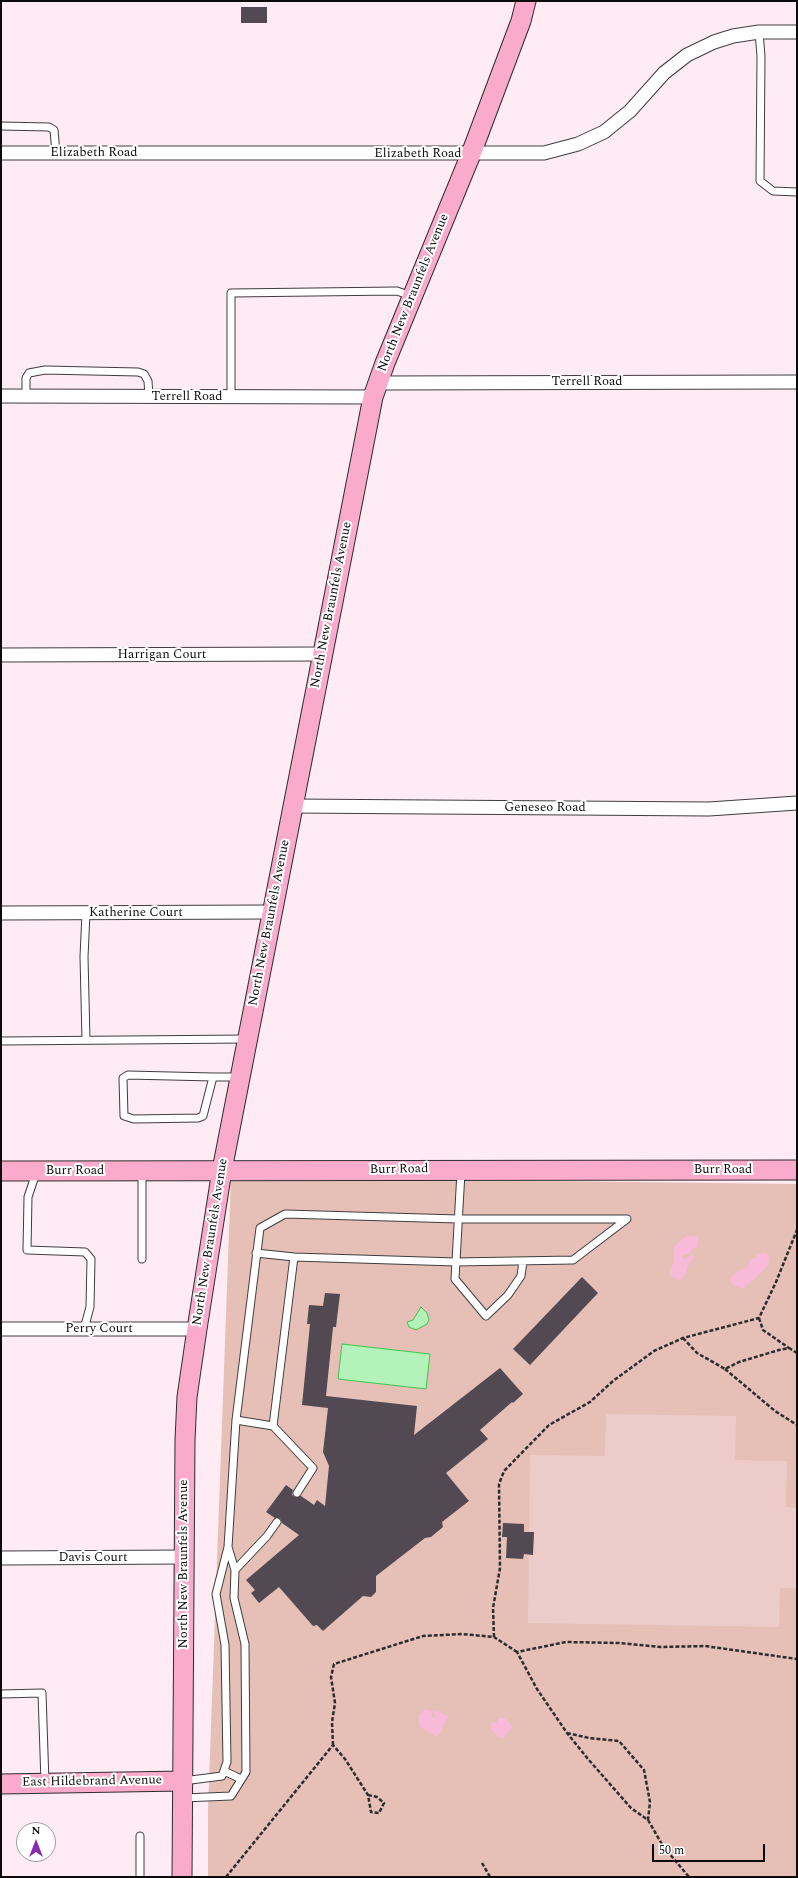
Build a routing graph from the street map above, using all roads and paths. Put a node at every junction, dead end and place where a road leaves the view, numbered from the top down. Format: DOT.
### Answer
graph roads {
  1 [pos="526,1"];
  2 [pos="758,32"];
  3 [pos="797,32"];
  4 [pos="1,126"];
  5 [pos="1,153"];
  6 [pos="56,153"];
  7 [pos="471,154"];
  8 [pos="797,192"];
  9 [pos="412,296"];
  10 [pos="797,382"];
  11 [pos="376,390"];
  12 [pos="1,396"];
  13 [pos="26,396"];
  14 [pos="149,396"];
  15 [pos="231,397"];
  16 [pos="323,654"];
  17 [pos="1,655"];
  18 [pos="797,804"];
  19 [pos="292,806"];
  20 [pos="272,912"];
  21 [pos="1,913"];
  22 [pos="86,913"];
  23 [pos="247,1039"];
  24 [pos="86,1040"];
  25 [pos="1,1041"];
  26 [pos="213,1077"];
  27 [pos="240,1077"];
  28 [pos="142,1170"];
  29 [pos="222,1170"];
  30 [pos="461,1170"];
  31 [pos="797,1170"];
  32 [pos="1,1171"];
  33 [pos="37,1171"];
  34 [pos="458,1219"];
  35 [pos="797,1230"];
  36 [pos="256,1253"];
  37 [pos="294,1256"];
  38 [pos="142,1259"];
  39 [pos="523,1261"];
  40 [pos="456,1262"];
  41 [pos="759,1318"];
  42 [pos="84,1328"];
  43 [pos="197,1328"];
  44 [pos="1,1329"];
  45 [pos="683,1338"];
  46 [pos="789,1348"];
  47 [pos="797,1353"];
  48 [pos="725,1369"];
  49 [pos="236,1420"];
  50 [pos="797,1425"];
  51 [pos="273,1426"];
  52 [pos="298,1493"];
  53 [pos="277,1522"];
  54 [pos="228,1547"];
  55 [pos="184,1557"];
  56 [pos="1,1558"];
  57 [pos="234,1570"];
  58 [pos="494,1637"];
  59 [pos="517,1652"];
  60 [pos="797,1659"];
  61 [pos="1,1694"];
  62 [pos="567,1733"];
  63 [pos="333,1745"];
  64 [pos="224,1771"];
  65 [pos="241,1779"];
  66 [pos="45,1783"];
  67 [pos="1,1784"];
  68 [pos="182,1789"];
  69 [pos="368,1795"];
  70 [pos="648,1820"];
  71 [pos="140,1836"];
  72 [pos="482,1863"];
  73 [pos="140,1877"];
  74 [pos="182,1877"];
  75 [pos="226,1877"];
  76 [pos="490,1877"];
  77 [pos="689,1877"];
  1 -- 7 [label="street, North New Braunfels Avenue"];
  2 -- 3 [label="street, Elizabeth Road"];
  2 -- 7 [label="street, Elizabeth Road"];
  2 -- 8 [label="lane"];
  4 -- 6 [label="lane"];
  5 -- 6 [label="street, Elizabeth Road"];
  6 -- 7 [label="street, Elizabeth Road"];
  7 -- 9 [label="street, North New Braunfels Avenue"];
  9 -- 11 [label="street, North New Braunfels Avenue"];
  9 -- 15 [label="lane"];
  10 -- 11 [label="street, Terrell Road"];
  11 -- 15 [label="street, Terrell Road"];
  11 -- 16 [label="street, North New Braunfels Avenue"];
  12 -- 13 [label="street, Terrell Road"];
  13 -- 14 [label="street, Terrell Road"];
  13 -- 14 [label="lane"];
  14 -- 15 [label="street, Terrell Road"];
  16 -- 17 [label="street, Harrigan Court"];
  16 -- 19 [label="street, North New Braunfels Avenue"];
  18 -- 19 [label="street, Geneseo Road"];
  19 -- 20 [label="street, North New Braunfels Avenue"];
  20 -- 22 [label="street, Katherine Court"];
  20 -- 23 [label="street, North New Braunfels Avenue"];
  21 -- 22 [label="street, Katherine Court"];
  22 -- 24 [label="lane"];
  23 -- 24 [label="lane"];
  23 -- 27 [label="street, North New Braunfels Avenue"];
  24 -- 25 [label="lane"];
  26 -- 26 [label="lane"];
  26 -- 27 [label="lane"];
  27 -- 29 [label="street, North New Braunfels Avenue"];
  28 -- 29 [label="street, Burr Road"];
  28 -- 33 [label="street, Burr Road"];
  28 -- 38 [label="lane"];
  29 -- 30 [label="street, Burr Road"];
  29 -- 43 [label="street, North New Braunfels Avenue"];
  30 -- 31 [label="street, Burr Road"];
  30 -- 34 [label="lane"];
  32 -- 33 [label="street, Burr Road"];
  33 -- 42 [label="lane"];
  34 -- 36 [label="lane"];
  34 -- 39 [label="lane"];
  34 -- 40 [label="lane"];
  35 -- 41 [label="path"];
  36 -- 37 [label="lane"];
  36 -- 49 [label="lane"];
  37 -- 40 [label="lane"];
  37 -- 51 [label="lane"];
  39 -- 40 [label="lane"];
  39 -- 40 [label="lane"];
  41 -- 45 [label="path"];
  41 -- 46 [label="path"];
  42 -- 43 [label="street, Perry Court"];
  42 -- 44 [label="street, Perry Court"];
  43 -- 55 [label="street, North New Braunfels Avenue"];
  45 -- 48 [label="path"];
  45 -- 58 [label="path"];
  46 -- 47 [label="path"];
  46 -- 48 [label="path"];
  48 -- 50 [label="path"];
  49 -- 51 [label="lane"];
  49 -- 54 [label="lane"];
  51 -- 52 [label="lane"];
  53 -- 57 [label="lane"];
  54 -- 57 [label="lane"];
  54 -- 64 [label="lane"];
  55 -- 56 [label="street, Davis Court"];
  55 -- 68 [label="street, North New Braunfels Avenue"];
  57 -- 65 [label="lane"];
  58 -- 59 [label="path"];
  58 -- 63 [label="path"];
  59 -- 60 [label="path"];
  59 -- 62 [label="path"];
  61 -- 66 [label="lane"];
  62 -- 70 [label="path"];
  62 -- 70 [label="path"];
  63 -- 69 [label="path"];
  63 -- 75 [label="path"];
  64 -- 65 [label="lane"];
  64 -- 68 [label="lane"];
  65 -- 68 [label="lane"];
  66 -- 67 [label="street, East Hildebrand Avenue"];
  66 -- 68 [label="street, East Hildebrand Avenue"];
  68 -- 74 [label="street, North New Braunfels Avenue"];
  69 -- 69 [label="path"];
  70 -- 77 [label="path"];
  71 -- 73 [label="lane"];
  72 -- 76 [label="path"];
}
